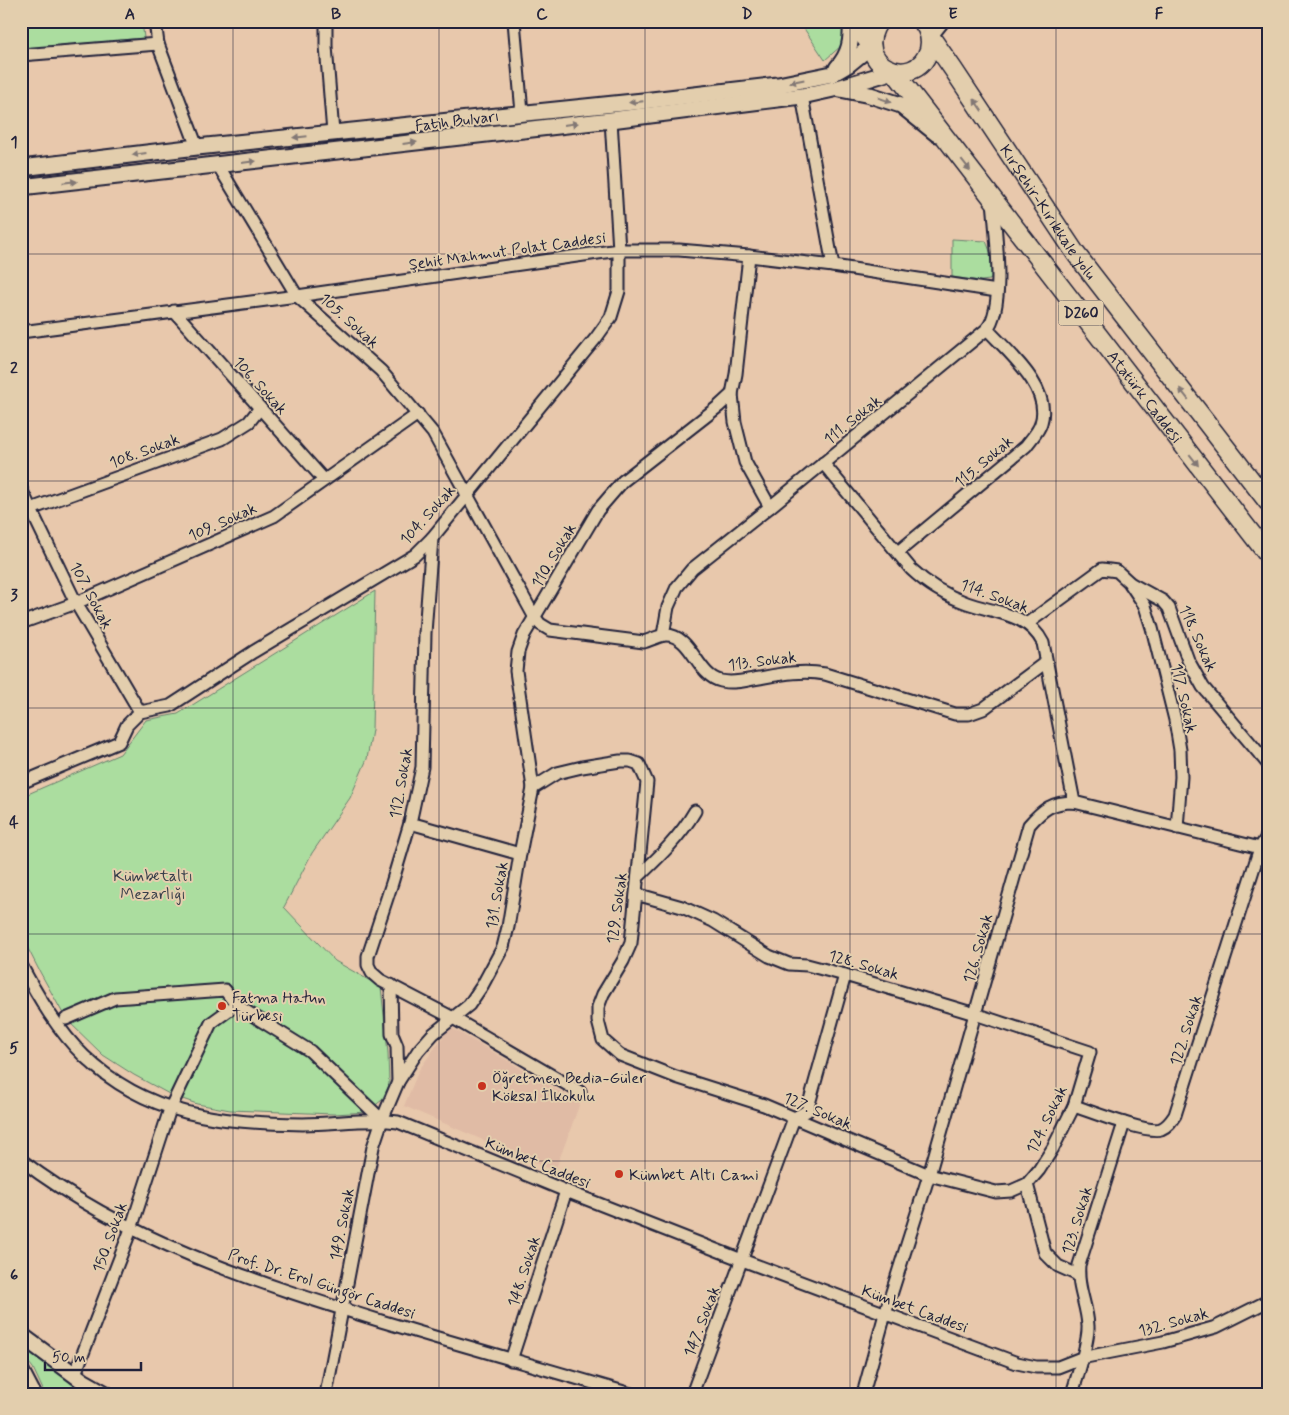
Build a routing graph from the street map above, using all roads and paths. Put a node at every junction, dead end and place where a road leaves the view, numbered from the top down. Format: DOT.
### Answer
graph roads {
  1 [pos="154,21"];
  2 [pos="326,21"];
  3 [pos="514,21"];
  4 [pos="852,21"];
  5 [pos="879,21"];
  6 [pos="942,21"];
  7 [pos="926,29"];
  8 [pos="158,44"];
  9 [pos="871,46"];
  10 [pos="21,55"];
  11 [pos="894,71"];
  12 [pos="832,74"];
  13 [pos="838,88"];
  14 [pos="802,96"];
  15 [pos="522,113"];
  16 [pos="611,120"];
  17 [pos="333,133"];
  18 [pos="950,144"];
  19 [pos="197,147"];
  20 [pos="218,165"];
  21 [pos="21,168"];
  22 [pos="21,187"];
  23 [pos="993,200"];
  24 [pos="619,250"];
  25 [pos="749,256"];
  26 [pos="833,266"];
  27 [pos="997,291"];
  28 [pos="297,296"];
  29 [pos="174,311"];
  30 [pos="987,329"];
  31 [pos="21,332"];
  32 [pos="732,394"];
  33 [pos="260,408"];
  34 [pos="418,414"];
  35 [pos="823,463"];
  36 [pos="324,480"];
  37 [pos="21,489"];
  38 [pos="467,494"];
  39 [pos="1268,502"];
  40 [pos="770,507"];
  41 [pos="31,509"];
  42 [pos="432,538"];
  43 [pos="898,552"];
  44 [pos="1268,555"];
  45 [pos="1129,582"];
  46 [pos="76,603"];
  47 [pos="534,616"];
  48 [pos="21,623"];
  49 [pos="1028,623"];
  50 [pos="663,635"];
  51 [pos="1046,662"];
  52 [pos="140,712"];
  53 [pos="1268,764"];
  54 [pos="21,782"];
  55 [pos="533,788"];
  56 [pos="1074,802"];
  57 [pos="695,811"];
  58 [pos="410,823"];
  59 [pos="1177,828"];
  60 [pos="1268,835"];
  61 [pos="1260,848"];
  62 [pos="520,854"];
  63 [pos="638,877"];
  64 [pos="636,894"];
  65 [pos="21,965"];
  66 [pos="845,975"];
  67 [pos="391,985"];
  68 [pos="236,1005"];
  69 [pos="975,1014"];
  70 [pos="452,1018"];
  71 [pos="66,1019"];
  72 [pos="1090,1052"];
  73 [pos="398,1082"];
  74 [pos="694,1082"];
  75 [pos="580,1092"];
  76 [pos="1074,1106"];
  77 [pos="170,1108"];
  78 [pos="794,1118"];
  79 [pos="382,1120"];
  80 [pos="1124,1123"];
  81 [pos="21,1160"];
  82 [pos="929,1175"];
  83 [pos="1027,1184"];
  84 [pos="566,1191"];
  85 [pos="131,1229"];
  86 [pos="742,1260"];
  87 [pos="1078,1275"];
  88 [pos="1268,1301"];
  89 [pos="341,1308"];
  90 [pos="885,1314"];
  91 [pos="21,1335"];
  92 [pos="1081,1358"];
  93 [pos="511,1360"];
  94 [pos="21,1371"];
  95 [pos="75,1374"];
  96 [pos="33,1394"];
  97 [pos="106,1394"];
  98 [pos="326,1394"];
  99 [pos="631,1394"];
  100 [pos="692,1394"];
  101 [pos="863,1394"];
  102 [pos="1072,1394"];
  1 -- 8 [label="street"];
  2 -- 17 [label="street"];
  3 -- 15 [label="street"];
  4 -- 9 [label="highway"];
  4 -- 12 [label="main road"];
  5 -- 9 [label="highway"];
  6 -- 7 [label="street"];
  7 -- 11 [label="highway"];
  39 -- 7 [label="highway, Kırşehir-Kırıkkale yolu / D260, one-way"];
  8 -- 10 [label="street"];
  8 -- 19 [label="street"];
  9 -- 11 [label="highway, Atatürk Caddesi"];
  9 -- 12 [label="main road, Fatih Bulvarı"];
  11 -- 13 [label="main road, Fatih Bulvarı"];
  11 -- 18 [label="highway, Atatürk Caddesi / D260"];
  12 -- 15 [label="main road, Fatih Bulvarı, one-way"];
  13 -- 14 [label="main road, Fatih Bulvarı"];
  13 -- 18 [label="main road, one-way"];
  14 -- 16 [label="main road, Fatih Bulvarı"];
  14 -- 26 [label="street"];
  15 -- 17 [label="main road, Fatih Bulvarı"];
  20 -- 16 [label="main road, Fatih Bulvarı, one-way"];
  16 -- 24 [label="street, 104. Sokak"];
  17 -- 19 [label="main road, Fatih Bulvarı, one-way"];
  18 -- 23 [label="highway, Atatürk Caddesi / D260, one-way"];
  19 -- 21 [label="main road, Fatih Bulvarı, one-way"];
  22 -- 20 [label="main road, Fatih Bulvarı, one-way"];
  20 -- 28 [label="street, 105. Sokak"];
  23 -- 27 [label="street"];
  23 -- 44 [label="highway, Atatürk Caddesi / D260, one-way"];
  24 -- 25 [label="street, Şehit Mahmut Polat Caddesi"];
  24 -- 28 [label="street, Şehit Mahmut Polat Caddesi"];
  24 -- 38 [label="street, 104. Sokak"];
  25 -- 26 [label="street, Şehit Mahmut Polat Caddesi"];
  25 -- 32 [label="street"];
  26 -- 27 [label="street, Şehit Mahmut Polat Caddesi"];
  27 -- 30 [label="street"];
  28 -- 29 [label="street, Şehit Mahmut Polat Caddesi"];
  28 -- 34 [label="street, 105. Sokak"];
  29 -- 31 [label="street, Şehit Mahmut Polat Caddesi"];
  29 -- 33 [label="street, 106. Sokak"];
  30 -- 35 [label="street, 111. Sokak"];
  30 -- 43 [label="street, 115. Sokak"];
  32 -- 40 [label="street"];
  32 -- 47 [label="street, 110. Sokak"];
  33 -- 36 [label="street, 106. Sokak"];
  33 -- 41 [label="street, 108. Sokak"];
  34 -- 36 [label="street, 109. Sokak"];
  34 -- 38 [label="street, 105. Sokak"];
  35 -- 40 [label="street, 111. Sokak"];
  35 -- 43 [label="street, 114. Sokak"];
  36 -- 46 [label="street, 109. Sokak"];
  37 -- 41 [label="street, 107. Sokak"];
  38 -- 42 [label="street, 104. Sokak"];
  38 -- 47 [label="street"];
  40 -- 50 [label="street, 111. Sokak"];
  41 -- 46 [label="street, 107. Sokak"];
  42 -- 52 [label="street, 104. Sokak"];
  42 -- 58 [label="street, 112. Sokak"];
  43 -- 49 [label="street, 114. Sokak"];
  45 -- 49 [label="street, 118. Sokak"];
  45 -- 53 [label="street, 118. Sokak"];
  45 -- 59 [label="street, 117. Sokak"];
  46 -- 48 [label="street, 109. Sokak"];
  46 -- 52 [label="street, 107. Sokak"];
  47 -- 50 [label="street"];
  47 -- 55 [label="street, 110. Sokak"];
  49 -- 51 [label="street, 114. Sokak"];
  50 -- 51 [label="street, 113. Sokak"];
  51 -- 56 [label="street, 114. Sokak"];
  52 -- 54 [label="street"];
  55 -- 62 [label="street, 131. Sokak"];
  55 -- 63 [label="street, 129. Sokak"];
  56 -- 59 [label="street, 126. Sokak"];
  56 -- 69 [label="street, 126. Sokak"];
  57 -- 63 [label="street"];
  58 -- 62 [label="street"];
  58 -- 67 [label="street, 112. Sokak"];
  59 -- 61 [label="street, 126. Sokak"];
  60 -- 61 [label="street"];
  61 -- 80 [label="street, 122. Sokak"];
  62 -- 70 [label="street, 131. Sokak"];
  63 -- 64 [label="street, 129. Sokak"];
  64 -- 66 [label="street, 128. Sokak"];
  64 -- 74 [label="street, 129. Sokak"];
  65 -- 77 [label="street, Kümbet Caddesi"];
  66 -- 69 [label="street, 128. Sokak"];
  66 -- 78 [label="street"];
  67 -- 70 [label="street, 112. Sokak"];
  67 -- 73 [label="street"];
  68 -- 71 [label="street"];
  68 -- 77 [label="street, 150. Sokak"];
  68 -- 79 [label="street"];
  69 -- 72 [label="street, 128. Sokak"];
  69 -- 82 [label="street, 126. Sokak"];
  70 -- 73 [label="street, 131. Sokak"];
  70 -- 75 [label="street, 112. Sokak"];
  72 -- 76 [label="street, 124. Sokak"];
  73 -- 79 [label="street"];
  74 -- 78 [label="street, 127. Sokak"];
  76 -- 80 [label="street, 122. Sokak"];
  76 -- 83 [label="street, 124. Sokak"];
  77 -- 79 [label="street, Kümbet Caddesi"];
  77 -- 85 [label="street, 150. Sokak"];
  78 -- 82 [label="street, 127. Sokak"];
  78 -- 86 [label="street"];
  79 -- 84 [label="street, Kümbet Caddesi"];
  79 -- 89 [label="street, 149. Sokak"];
  80 -- 87 [label="street, 123. Sokak"];
  81 -- 85 [label="street, Prof. Dr. Erol Güngör Caddesi"];
  82 -- 83 [label="street"];
  82 -- 90 [label="street, 126. Sokak"];
  83 -- 87 [label="street"];
  84 -- 86 [label="street, Kümbet Caddesi"];
  84 -- 93 [label="street, 148. Sokak"];
  85 -- 89 [label="street, Prof. Dr. Erol Güngör Caddesi"];
  85 -- 95 [label="street, 150. Sokak"];
  86 -- 90 [label="street, Kümbet Caddesi"];
  86 -- 100 [label="street, 147. Sokak"];
  87 -- 92 [label="street, 123. Sokak"];
  88 -- 92 [label="street, 132. Sokak"];
  89 -- 93 [label="street, Prof. Dr. Erol Güngör Caddesi"];
  89 -- 98 [label="street, 149. Sokak"];
  90 -- 92 [label="street, Kümbet Caddesi"];
  90 -- 101 [label="street, 126. Sokak"];
  91 -- 95 [label="main road"];
  92 -- 102 [label="street, 123. Sokak"];
  93 -- 99 [label="street, Prof. Dr. Erol Güngör Caddesi"];
  94 -- 96 [label="main road"];
  95 -- 97 [label="main road"];
}
